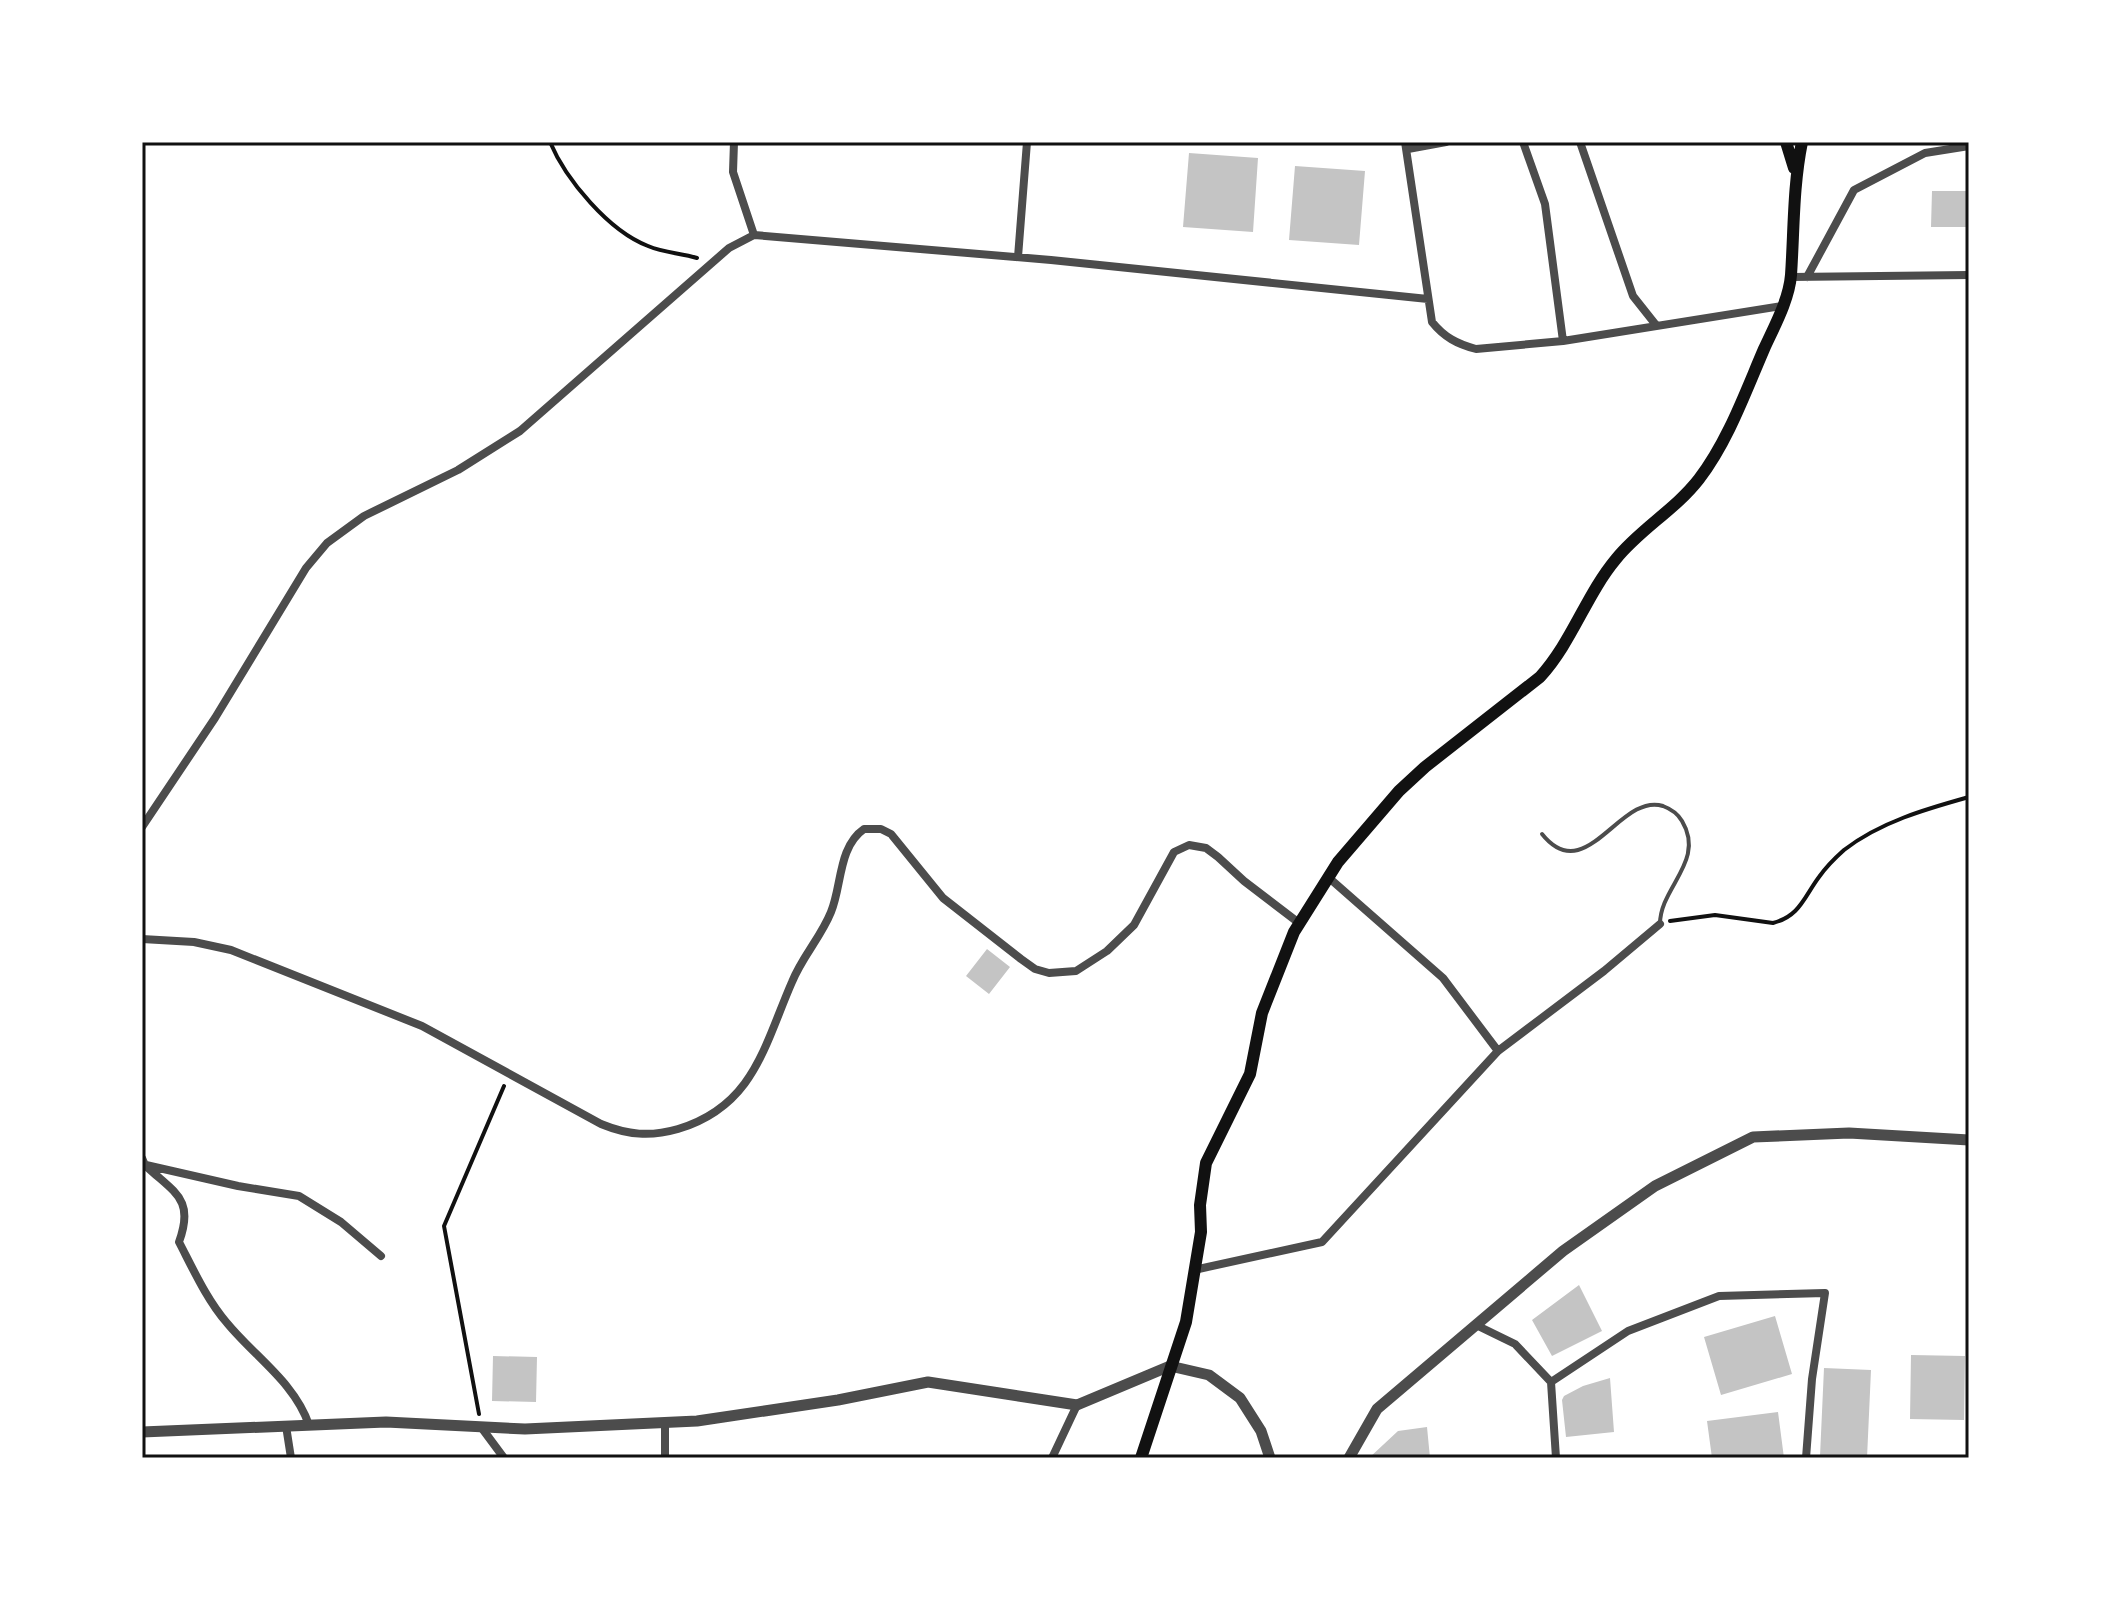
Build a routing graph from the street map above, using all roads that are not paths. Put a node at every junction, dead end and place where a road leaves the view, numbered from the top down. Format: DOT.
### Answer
graph roads {
  1 [pos="734,142"];
  2 [pos="1027,142"];
  3 [pos="1446,142"];
  4 [pos="1523,142"];
  5 [pos="1580,142"];
  6 [pos="1786,142"];
  7 [pos="1802,142"];
  8 [pos="1406,145"];
  9 [pos="1969,146"];
  10 [pos="1796,175"];
  11 [pos="754,235"];
  12 [pos="1018,257"];
  13 [pos="1969,275"];
  14 [pos="1791,277"];
  15 [pos="1807,277"];
  16 [pos="1428,299"];
  17 [pos="1782,306"];
  18 [pos="1656,325"];
  19 [pos="1563,341"];
  20 [pos="142,827"];
  21 [pos="1542,834"];
  22 [pos="1328,877"];
  23 [pos="1299,923"];
  24 [pos="1660,924"];
  25 [pos="142,939"];
  26 [pos="1498,1051"];
  27 [pos="1969,1140"];
  28 [pos="144,1162"];
  29 [pos="381,1256"];
  30 [pos="1193,1270"];
  31 [pos="1476,1325"];
  32 [pos="1170,1366"];
  33 [pos="1551,1382"];
  34 [pos="1077,1405"];
  35 [pos="665,1422"];
  36 [pos="309,1425"];
  37 [pos="286,1426"];
  38 [pos="481,1427"];
  39 [pos="142,1432"];
  40 [pos="291,1458"];
  41 [pos="504,1458"];
  42 [pos="665,1458"];
  43 [pos="1052,1458"];
  44 [pos="1141,1458"];
  45 [pos="1270,1458"];
  46 [pos="1349,1458"];
  47 [pos="1556,1458"];
  48 [pos="1806,1458"];
  1 -- 11 [label="street"];
  2 -- 12 [label="street"];
  3 -- 8 [label="street"];
  4 -- 19 [label="street"];
  5 -- 18 [label="street"];
  6 -- 10 [label="main road"];
  7 -- 10 [label="main road"];
  8 -- 16 [label="street"];
  9 -- 15 [label="street"];
  10 -- 14 [label="main road"];
  11 -- 12 [label="street"];
  11 -- 20 [label="street"];
  12 -- 16 [label="street"];
  13 -- 15 [label="street"];
  14 -- 15 [label="street"];
  14 -- 17 [label="main road"];
  16 -- 19 [label="street"];
  17 -- 18 [label="street"];
  17 -- 22 [label="main road"];
  18 -- 19 [label="street"];
  21 -- 24 [label="lane"];
  22 -- 23 [label="main road"];
  22 -- 26 [label="street"];
  23 -- 25 [label="street"];
  23 -- 30 [label="main road"];
  24 -- 26 [label="street"];
  26 -- 30 [label="street"];
  27 -- 31 [label="street"];
  28 -- 29 [label="street"];
  28 -- 36 [label="street"];
  30 -- 32 [label="main road"];
  31 -- 33 [label="street"];
  31 -- 46 [label="street"];
  32 -- 34 [label="street"];
  32 -- 44 [label="main road"];
  32 -- 45 [label="street"];
  33 -- 47 [label="street"];
  33 -- 48 [label="street"];
  34 -- 35 [label="street"];
  34 -- 43 [label="street"];
  35 -- 38 [label="street"];
  35 -- 42 [label="street"];
  36 -- 37 [label="street"];
  36 -- 38 [label="street"];
  37 -- 39 [label="street"];
  37 -- 40 [label="street"];
  38 -- 41 [label="street"];
}
